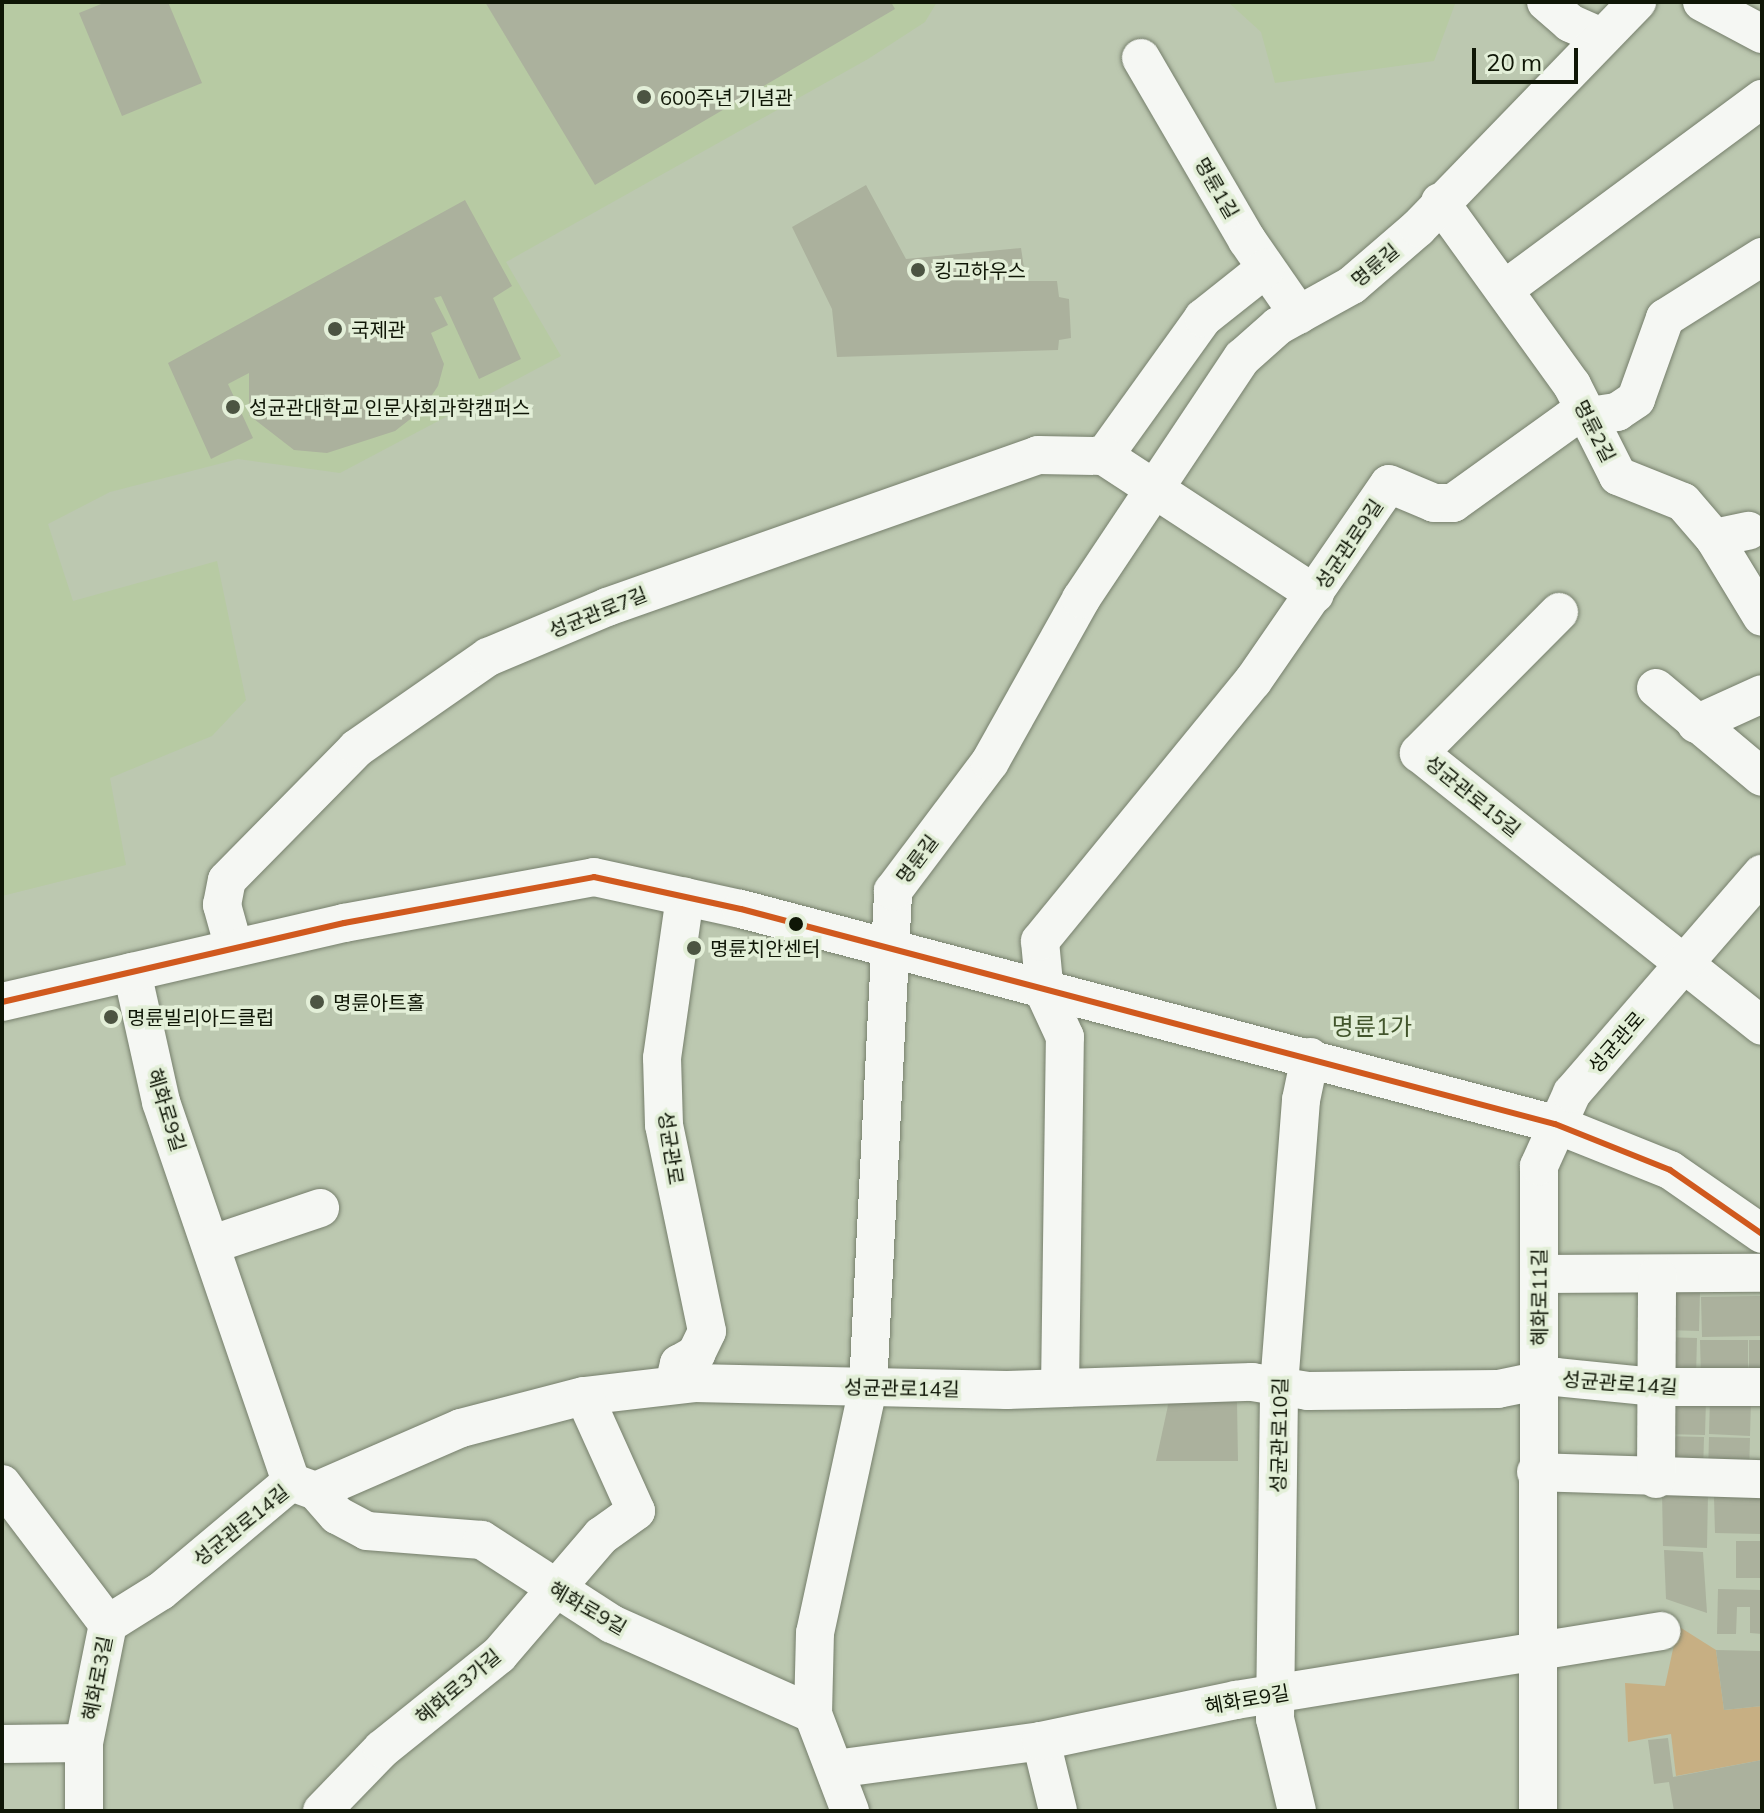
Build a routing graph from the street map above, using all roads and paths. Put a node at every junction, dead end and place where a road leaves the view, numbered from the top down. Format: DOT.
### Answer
graph roads {
  1 [pos="1546,2"];
  2 [pos="1637,2"];
  3 [pos="1702,2"];
  4 [pos="1596,19"];
  5 [pos="1751,20"];
  6 [pos="1141,58"];
  7 [pos="1762,99"];
  8 [pos="1440,202"];
  9 [pos="1762,257"];
  10 [pos="1266,268"];
  11 [pos="1505,289"];
  12 [pos="1299,315"];
  13 [pos="1589,418"];
  14 [pos="1104,456"];
  15 [pos="1153,488"];
  16 [pos="1315,594"];
  17 [pos="1559,612"];
  18 [pos="1762,617"];
  19 [pos="1656,688"];
  20 [pos="1762,694"];
  21 [pos="1696,724"];
  22 [pos="1762,777"];
  23 [pos="1762,874"];
  24 [pos="685,897"];
  25 [pos="234,948"];
  26 [pos="888,948"];
  27 [pos="1683,964"];
  28 [pos="132,972"];
  29 [pos="1045,994"];
  30 [pos="2,1002"];
  31 [pos="1762,1026"];
  32 [pos="1310,1057"];
  33 [pos="1555,1124"];
  34 [pos="320,1208"];
  35 [pos="1762,1234"];
  36 [pos="213,1244"];
  37 [pos="1762,1273"];
  38 [pos="1539,1274"];
  39 [pos="1657,1275"];
  40 [pos="1538,1382"];
  41 [pos="674,1385"];
  42 [pos="1279,1386"];
  43 [pos="868,1387"];
  44 [pos="1657,1387"];
  45 [pos="1762,1387"];
  46 [pos="1060,1388"];
  47 [pos="584,1396"];
  48 [pos="1536,1472"];
  49 [pos="1656,1479"];
  50 [pos="1762,1479"];
  51 [pos="2,1484"];
  52 [pos="303,1486"];
  53 [pos="552,1588"];
  54 [pos="108,1624"];
  55 [pos="1661,1631"];
  56 [pos="1538,1651"];
  57 [pos="1276,1694"];
  58 [pos="813,1714"];
  59 [pos="1041,1741"];
  60 [pos="84,1743"];
  61 [pos="2,1744"];
  62 [pos="835,1769"];
  63 [pos="84,1811"];
  64 [pos="322,1811"];
  65 [pos="850,1811"];
  66 [pos="1058,1811"];
  67 [pos="1297,1811"];
  68 [pos="1538,1811"];
  1 -- 4 [label="street"];
  2 -- 4 [label="street, 명륜길"];
  3 -- 5 [label="street"];
  4 -- 8 [label="street, 명륜길"];
  6 -- 10 [label="street, 명륜1길"];
  7 -- 11 [label="street"];
  8 -- 11 [label="street, 명륜2길"];
  8 -- 12 [label="street, 명륜길"];
  9 -- 13 [label="street, 성균관로9길"];
  10 -- 12 [label="street, 명륜1길"];
  10 -- 14 [label="street"];
  11 -- 13 [label="street, 명륜2길"];
  12 -- 15 [label="street, 명륜길"];
  13 -- 16 [label="street, 성균관로9길"];
  13 -- 18 [label="street, 명륜2길"];
  14 -- 15 [label="street"];
  14 -- 25 [label="street, 성균관로7길"];
  15 -- 16 [label="street"];
  15 -- 26 [label="street, 명륜길"];
  16 -- 29 [label="street, 성균관로9길"];
  17 -- 27 [label="street, 성균관로15길"];
  19 -- 21 [label="street"];
  20 -- 21 [label="street"];
  21 -- 22 [label="street"];
  23 -- 27 [label="street"];
  24 -- 25 [label="street"];
  24 -- 26 [label="street"];
  24 -- 41 [label="street, 성균관로"];
  25 -- 28 [label="street"];
  26 -- 29 [label="street"];
  26 -- 43 [label="street, 명륜길"];
  27 -- 31 [label="street, 성균관로15길"];
  27 -- 33 [label="street, 성균관로"];
  28 -- 30 [label="street"];
  28 -- 36 [label="street, 혜화로9길"];
  29 -- 32 [label="street"];
  29 -- 46 [label="street"];
  32 -- 33 [label="street"];
  32 -- 42 [label="street, 성균관로10길"];
  33 -- 35 [label="street"];
  33 -- 38 [label="street, 혜화로11길"];
  34 -- 36 [label="street"];
  36 -- 52 [label="street, 혜화로9길"];
  37 -- 39 [label="street"];
  38 -- 39 [label="street"];
  38 -- 40 [label="street, 혜화로11길"];
  39 -- 44 [label="street"];
  40 -- 42 [label="street, 성균관로14길"];
  40 -- 44 [label="street, 성균관로14길"];
  40 -- 48 [label="street, 혜화로11길"];
  41 -- 43 [label="street, 성균관로14길"];
  41 -- 47 [label="street, 성균관로14길"];
  42 -- 46 [label="street, 성균관로14길"];
  42 -- 57 [label="street, 성균관로10길"];
  43 -- 46 [label="street, 성균관로14길"];
  43 -- 58 [label="street, 명륜길"];
  44 -- 45 [label="street, 성균관로14길"];
  44 -- 49 [label="street"];
  47 -- 52 [label="street, 성균관로14길"];
  47 -- 53 [label="street, 혜화로3가길"];
  48 -- 49 [label="street"];
  48 -- 56 [label="street, 혜화로11길"];
  49 -- 50 [label="street"];
  51 -- 54 [label="street, 혜화로3길"];
  52 -- 53 [label="street, 혜화로9길"];
  52 -- 54 [label="street, 성균관로14길"];
  53 -- 58 [label="street, 혜화로9길"];
  53 -- 64 [label="street, 혜화로3가길"];
  54 -- 60 [label="street, 혜화로3길"];
  55 -- 56 [label="street, 혜화로9길"];
  56 -- 57 [label="street, 혜화로9길"];
  56 -- 68 [label="street, 혜화로11길"];
  57 -- 59 [label="street, 혜화로9길"];
  57 -- 67 [label="street, 성균관로10길"];
  58 -- 62 [label="street"];
  59 -- 62 [label="street, 혜화로9길"];
  59 -- 66 [label="street"];
  60 -- 61 [label="street"];
  60 -- 63 [label="street, 혜화로3길"];
  62 -- 65 [label="street"];
}
